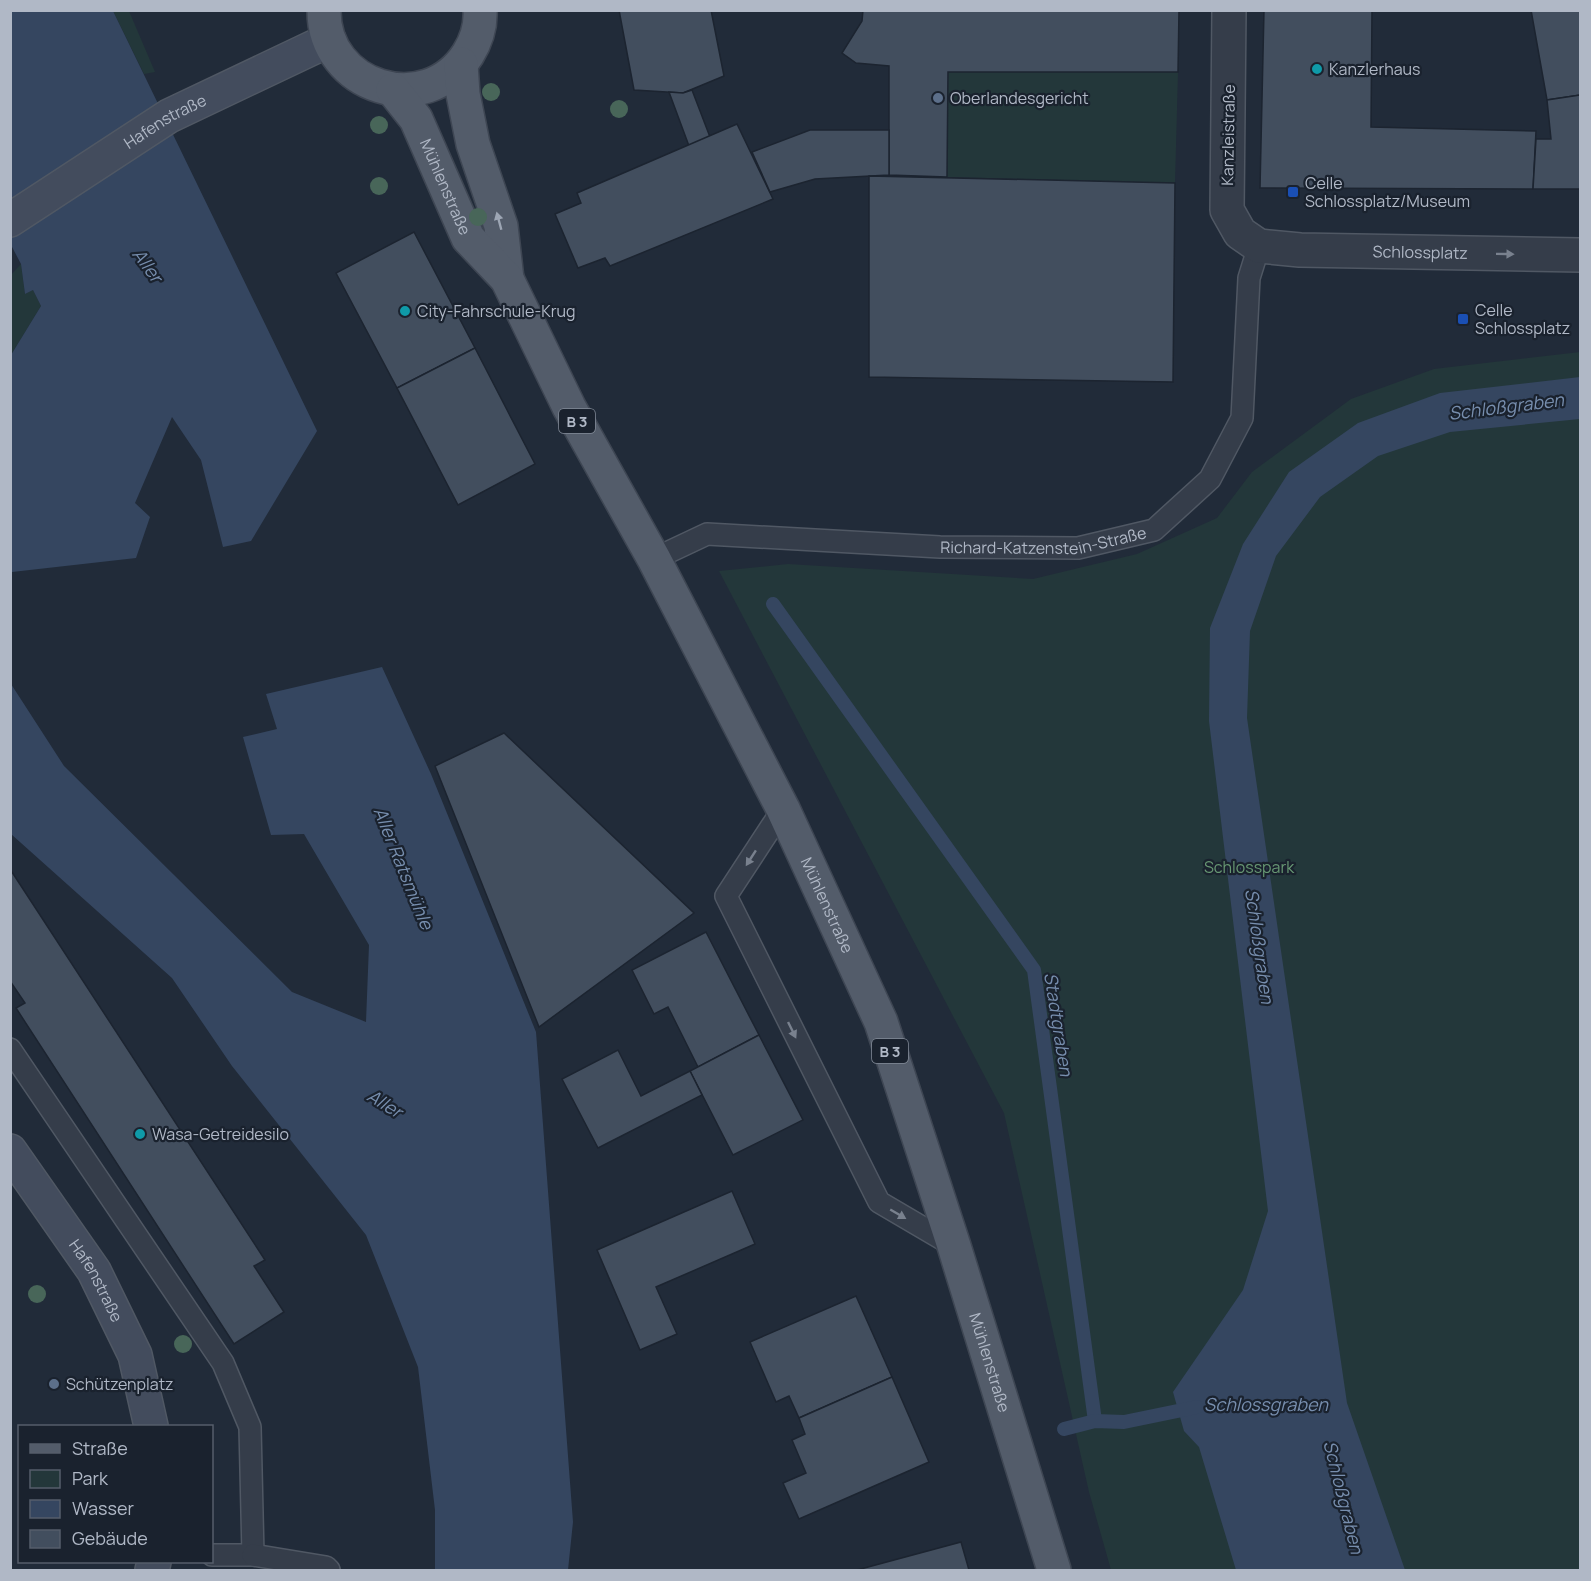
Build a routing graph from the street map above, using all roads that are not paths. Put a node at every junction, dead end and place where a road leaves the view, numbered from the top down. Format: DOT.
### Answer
graph roads {
  1 [pos="480,10"];
  2 [pos="1229,10"];
  3 [pos="326,25"];
  4 [pos="461,64"];
  5 [pos="393,90"];
  6 [pos="10,220"];
  7 [pos="1259,246"];
  8 [pos="1581,255"];
  9 [pos="507,279"];
  10 [pos="654,560"];
  11 [pos="783,809"];
  12 [pos="10,1049"];
  13 [pos="10,1151"];
  14 [pos="954,1246"];
  15 [pos="151,1425"];
  16 [pos="213,1555"];
  17 [pos="253,1555"];
  18 [pos="329,1570"];
  19 [pos="1054,1570"];
  1 -- 4 [label="main road"];
  2 -- 7 [label="street, Kanzleistraße"];
  3 -- 5 [label="main road"];
  3 -- 6 [label="street, Hafenstraße"];
  4 -- 5 [label="main road"];
  9 -- 4 [label="main road, Mühlenstraße / B 3, one-way"];
  5 -- 9 [label="main road, Mühlenstraße / B 3"];
  7 -- 8 [label="street, Schlossplatz, one-way"];
  7 -- 10 [label="lane, Richard-Katzenstein-Straße"];
  9 -- 10 [label="main road, Mühlenstraße / B 3"];
  10 -- 11 [label="main road, Mühlenstraße / B 3"];
  11 -- 14 [label="main road, Mühlenstraße / B 3"];
  11 -- 14 [label="lane, one-way"];
  12 -- 17 [label="lane"];
  13 -- 15 [label="street, Hafenstraße"];
  14 -- 19 [label="main road, Mühlenstraße / B 3"];
  16 -- 17 [label="lane"];
  17 -- 18 [label="lane"];
}
